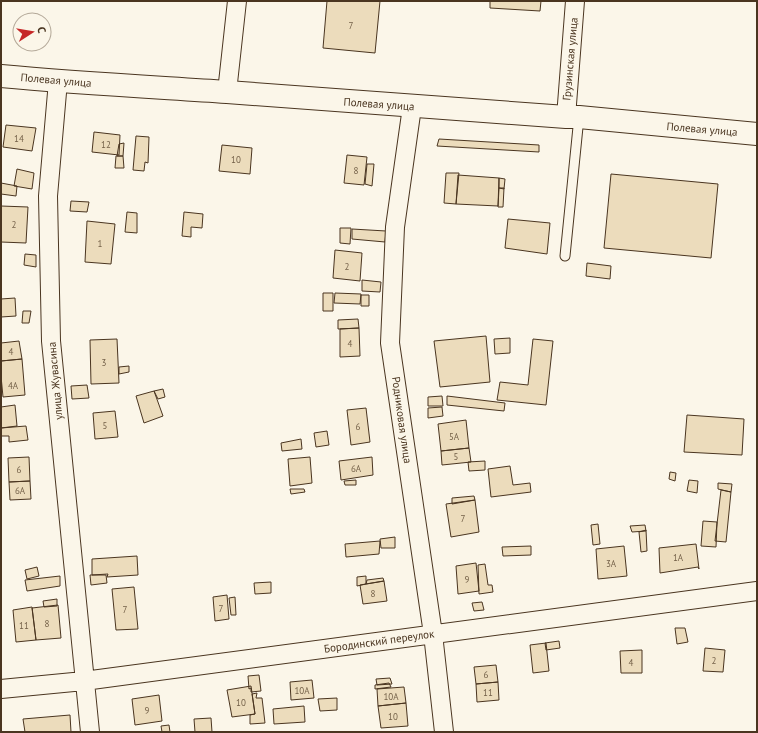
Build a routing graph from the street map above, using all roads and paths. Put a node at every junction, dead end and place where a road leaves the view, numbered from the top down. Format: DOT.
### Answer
graph roads {
  1 [pos="237,1"];
  2 [pos="575,1"];
  3 [pos="1,76"];
  4 [pos="58,81"];
  5 [pos="227,92"];
  6 [pos="412,107"];
  7 [pos="572,117"];
  8 [pos="757,134"];
  9 [pos="565,256"];
  10 [pos="757,591"];
  11 [pos="433,634"];
  12 [pos="84,681"];
  13 [pos="1,689"];
  14 [pos="90,732"];
  15 [pos="444,732"];
  1 -- 5 [label="street"];
  2 -- 7 [label="street, Грузинская улица"];
  3 -- 4 [label="street, Полевая улица"];
  4 -- 5 [label="street, Полевая улица"];
  4 -- 12 [label="street, улица Жувасина"];
  5 -- 6 [label="street, Полевая улица"];
  6 -- 7 [label="street, Полевая улица"];
  6 -- 11 [label="street, Родниковая улица"];
  7 -- 8 [label="street, Полевая улица"];
  7 -- 9 [label="lane"];
  10 -- 11 [label="street, Бородинский переулок"];
  11 -- 12 [label="street, Бородинский переулок"];
  11 -- 15 [label="street, Родниковая улица"];
  12 -- 13 [label="street, Бородинский переулок"];
  12 -- 14 [label="street, улица Жувасина"];
}
